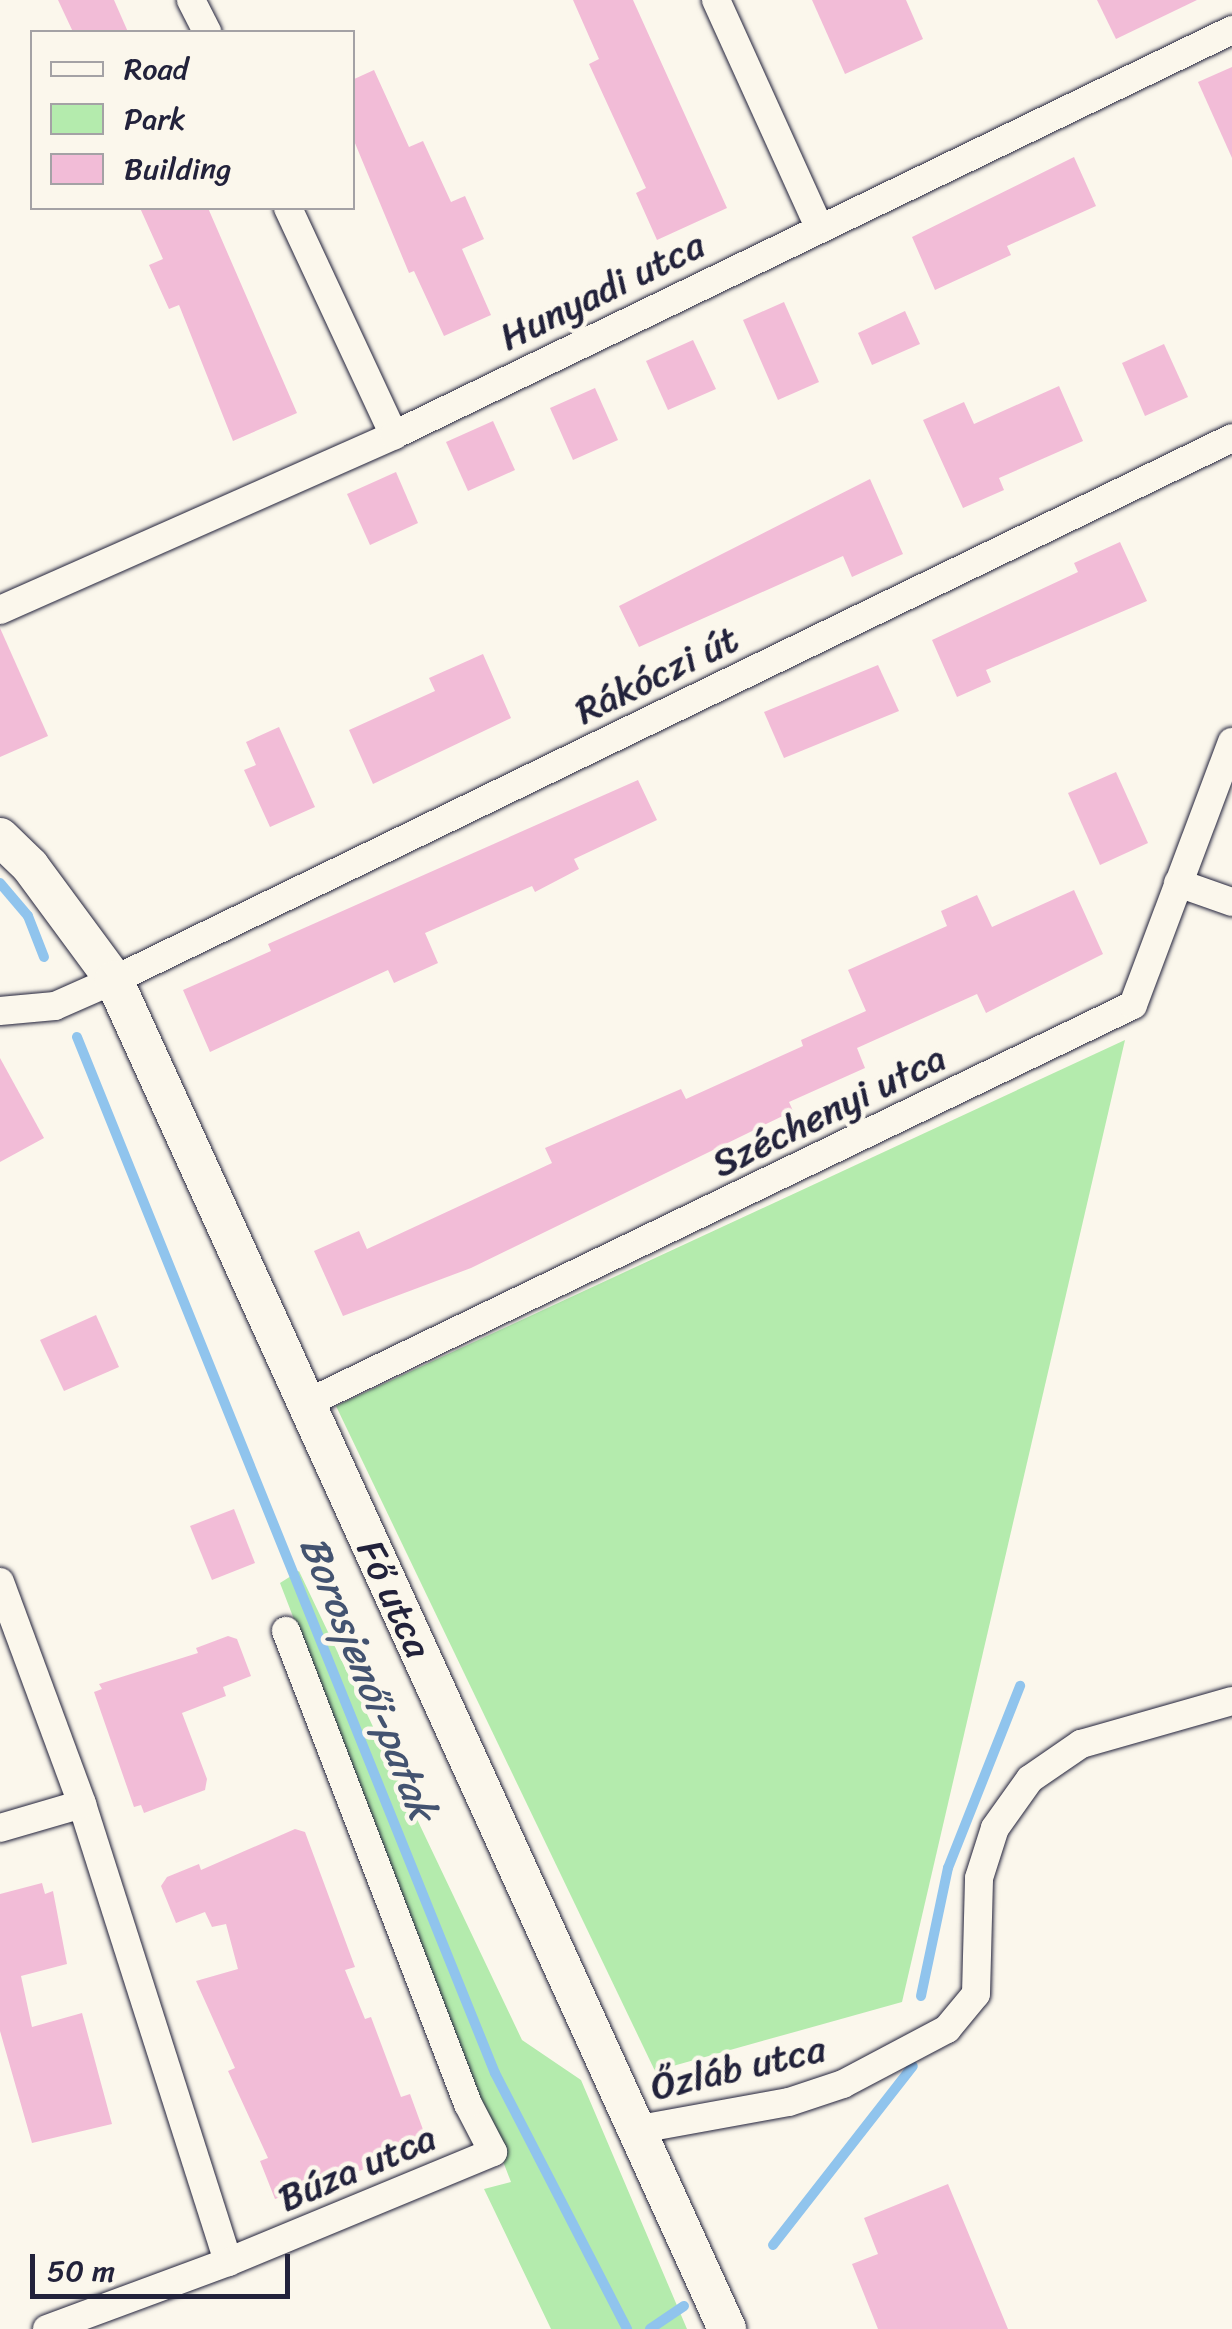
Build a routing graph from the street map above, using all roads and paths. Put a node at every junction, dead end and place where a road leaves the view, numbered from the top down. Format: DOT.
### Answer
graph roads {
  1 [pos="192,0"];
  2 [pos="716,0"];
  3 [pos="205,30"];
  4 [pos="1232,30"];
  5 [pos="289,210"];
  6 [pos="819,226"];
  7 [pos="394,435"];
  8 [pos="1232,438"];
  9 [pos="0,610"];
  10 [pos="1232,742"];
  11 [pos="0,837"];
  12 [pos="1178,883"];
  13 [pos="1232,902"];
  14 [pos="114,980"];
  15 [pos="0,1011"];
  16 [pos="303,1405"];
  17 [pos="0,1582"];
  18 [pos="286,1632"];
  19 [pos="1232,1702"];
  20 [pos="82,1804"];
  21 [pos="0,1828"];
  22 [pos="640,2129"];
  23 [pos="228,2262"];
  24 [pos="47,2329"];
  25 [pos="727,2329"];
  1 -- 3 [label="street"];
  2 -- 6 [label="street"];
  4 -- 6 [label="street, Hunyadi utca"];
  5 -- 7 [label="street"];
  6 -- 7 [label="street, Hunyadi utca"];
  7 -- 9 [label="street, Hunyadi utca"];
  8 -- 14 [label="street, Rákóczi út"];
  10 -- 12 [label="street, Széchenyi utca"];
  11 -- 14 [label="street, Fő utca"];
  12 -- 13 [label="street"];
  12 -- 16 [label="street, Széchenyi utca"];
  14 -- 15 [label="street, Rákóczi út"];
  14 -- 16 [label="street, Fő utca"];
  16 -- 22 [label="street, Fő utca"];
  17 -- 20 [label="street"];
  18 -- 23 [label="street, Búza utca"];
  19 -- 22 [label="street, Őzláb utca"];
  20 -- 21 [label="street"];
  20 -- 23 [label="street"];
  22 -- 25 [label="street, Fő utca"];
  23 -- 24 [label="street"];
}
